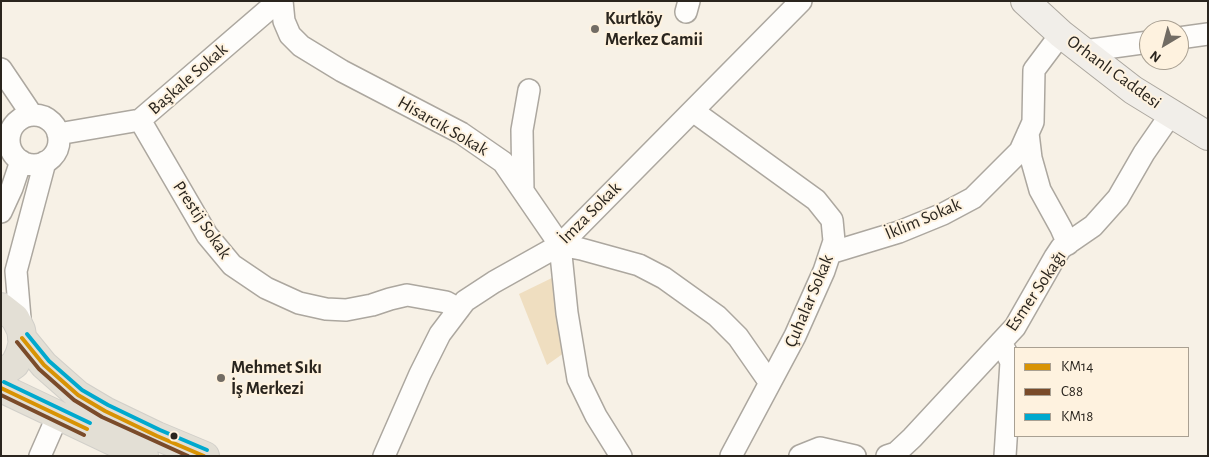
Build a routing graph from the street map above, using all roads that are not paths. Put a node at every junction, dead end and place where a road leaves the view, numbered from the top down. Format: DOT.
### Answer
graph roads {
  1 [pos="276,1"];
  2 [pos="282,1"];
  3 [pos="802,1"];
  4 [pos="1025,1"];
  5 [pos="1061,34"];
  6 [pos="1208,34"];
  7 [pos="1189,37"];
  8 [pos="1139,43"];
  9 [pos="1084,50"];
  10 [pos="1,69"];
  11 [pos="529,90"];
  12 [pos="693,111"];
  13 [pos="32,115"];
  14 [pos="1174,116"];
  15 [pos="140,120"];
  16 [pos="1208,126"];
  17 [pos="1028,133"];
  18 [pos="58,134"];
  19 [pos="1208,136"];
  20 [pos="21,161"];
  21 [pos="45,162"];
  22 [pos="523,191"];
  23 [pos="1,212"];
  24 [pos="1068,244"];
  25 [pos="560,245"];
  26 [pos="830,253"];
  27 [pos="1,307"];
  28 [pos="460,309"];
  29 [pos="22,334"];
  30 [pos="1001,342"];
  31 [pos="1,374"];
  32 [pos="770,383"];
  33 [pos="1,388"];
  34 [pos="58,415"];
  35 [pos="40,456"];
  36 [pos="144,456"];
  37 [pos="205,456"];
  38 [pos="384,456"];
  39 [pos="621,456"];
  40 [pos="731,456"];
  41 [pos="800,456"];
  42 [pos="855,456"];
  43 [pos="887,456"];
  44 [pos="1005,456"];
  1 -- 15 [label="street, Başkale Sokak"];
  2 -- 22 [label="street, Hisarcık Sokak"];
  3 -- 12 [label="street, İmza Sokak"];
  4 -- 5 [label="street, Orhanlı Caddesi"];
  5 -- 9 [label="street, Orhanlı Caddesi"];
  5 -- 17 [label="street, İklim Sokak"];
  6 -- 7 [label="street"];
  8 -- 9 [label="street"];
  9 -- 14 [label="street, Orhanlı Caddesi"];
  10 -- 13 [label="street"];
  11 -- 22 [label="street"];
  12 -- 25 [label="street, İmza Sokak"];
  12 -- 26 [label="street, Çuhalar Sokak"];
  13 -- 18 [label="street"];
  13 -- 20 [label="street"];
  14 -- 16 [label="street"];
  14 -- 19 [label="street, Orhanlı Caddesi"];
  14 -- 24 [label="street, Esmer Sokağı"];
  15 -- 18 [label="street, Başkale Sokak"];
  15 -- 28 [label="street, Prestij Sokak"];
  17 -- 24 [label="street"];
  17 -- 26 [label="street, İklim Sokak"];
  18 -- 21 [label="street"];
  20 -- 21 [label="street"];
  20 -- 23 [label="street"];
  21 -- 29 [label="street"];
  22 -- 25 [label="street, Hisarcık Sokak"];
  24 -- 30 [label="street, Esmer Sokağı"];
  25 -- 28 [label="street, İmza Sokak"];
  25 -- 32 [label="street"];
  25 -- 39 [label="street, Hisarcık Sokak"];
  26 -- 32 [label="street, Çuhalar Sokak"];
  27 -- 29 [label="main road"];
  28 -- 38 [label="street, İmza Sokak"];
  29 -- 31 [label="main road"];
  29 -- 37 [label="main road"];
  30 -- 43 [label="street, Esmer Sokağı"];
  30 -- 44 [label="street"];
  32 -- 40 [label="street, Çuhalar Sokak"];
  33 -- 34 [label="main road"];
  34 -- 35 [label="street"];
  34 -- 36 [label="main road"];
  41 -- 42 [label="street"];
}
